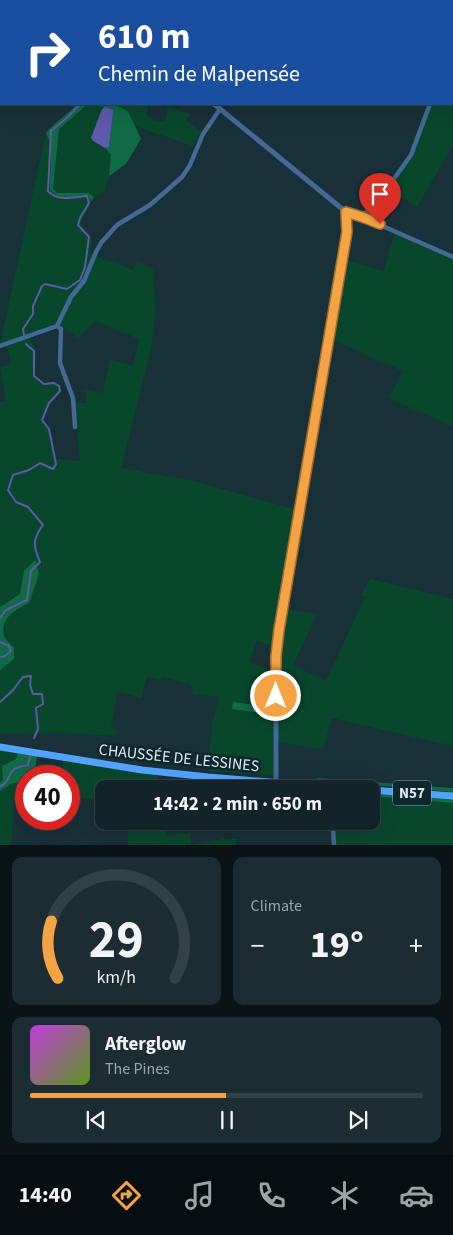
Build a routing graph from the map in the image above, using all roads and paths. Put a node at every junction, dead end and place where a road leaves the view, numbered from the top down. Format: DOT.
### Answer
graph roads {
  1 [pos="215,105"];
  2 [pos="430,105"];
  3 [pos="220,109"];
  4 [pos="346,212"];
  5 [pos="362,217"];
  6 [pos="453,257"];
  7 [pos="57,326"];
  8 [pos="0,346"];
  9 [pos="75,427"];
  10 [pos="0,746"];
  11 [pos="254,780"];
  12 [pos="276,780"];
  13 [pos="380,791"];
  14 [pos="453,796"];
  15 [pos="333,830"];
  16 [pos="334,845"];
  1 -- 3 [label="street"];
  2 -- 5 [label="street"];
  3 -- 4 [label="street"];
  3 -- 7 [label="street"];
  4 -- 5 [label="street"];
  4 -- 12 [label="street"];
  5 -- 6 [label="street"];
  7 -- 8 [label="street"];
  7 -- 9 [label="street"];
  10 -- 11 [label="main road, CHAUSSÉE DE LESSINES"];
  13 -- 14 [label="main road, N57"];
  15 -- 16 [label="street"];
}
